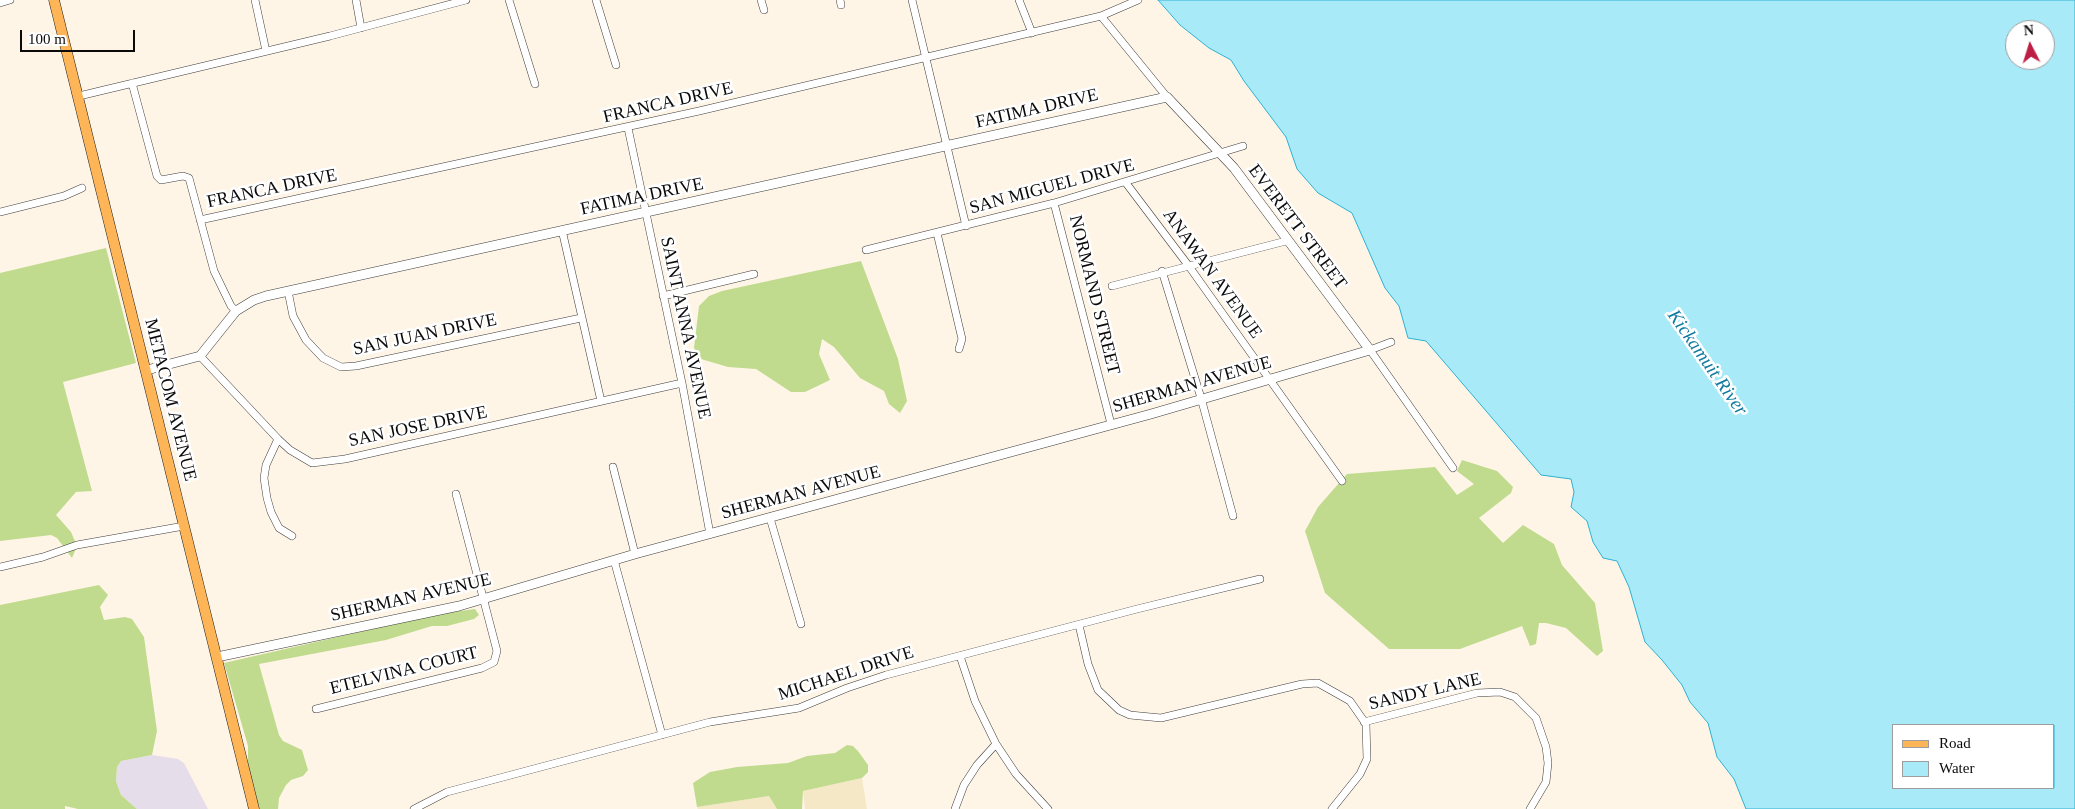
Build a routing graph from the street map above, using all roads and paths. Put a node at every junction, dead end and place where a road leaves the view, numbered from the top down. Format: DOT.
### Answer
graph roads {
  1 [pos="10,0"];
  2 [pos="54,0"];
  3 [pos="255,0"];
  4 [pos="356,0"];
  5 [pos="466,0"];
  6 [pos="509,0"];
  7 [pos="596,0"];
  8 [pos="761,0"];
  9 [pos="912,0"];
  10 [pos="1019,0"];
  11 [pos="1138,0"];
  12 [pos="0,3"];
  13 [pos="764,10"];
  14 [pos="1101,16"];
  15 [pos="361,28"];
  16 [pos="1032,33"];
  17 [pos="266,50"];
  18 [pos="927,57"];
  19 [pos="616,65"];
  20 [pos="132,83"];
  21 [pos="535,84"];
  22 [pos="79,96"];
  23 [pos="1167,97"];
  24 [pos="628,128"];
  25 [pos="948,146"];
  26 [pos="1243,146"];
  27 [pos="1221,154"];
  28 [pos="1126,183"];
  29 [pos="82,188"];
  30 [pos="1054,203"];
  31 [pos="0,212"];
  32 [pos="645,213"];
  33 [pos="200,220"];
  34 [pos="966,226"];
  35 [pos="562,230"];
  36 [pos="937,233"];
  37 [pos="1286,241"];
  38 [pos="866,250"];
  39 [pos="1188,265"];
  40 [pos="1162,271"];
  41 [pos="754,274"];
  42 [pos="1112,286"];
  43 [pos="288,291"];
  44 [pos="663,296"];
  45 [pos="236,310"];
  46 [pos="581,318"];
  47 [pos="1390,342"];
  48 [pos="959,349"];
  49 [pos="1370,350"];
  50 [pos="200,356"];
  51 [pos="147,370"];
  52 [pos="1270,380"];
  53 [pos="682,383"];
  54 [pos="1201,398"];
  55 [pos="602,401"];
  56 [pos="1112,424"];
  57 [pos="278,439"];
  58 [pos="613,467"];
  59 [pos="1453,468"];
  60 [pos="1342,481"];
  61 [pos="456,494"];
  62 [pos="1233,516"];
  63 [pos="770,518"];
  64 [pos="184,526"];
  65 [pos="710,534"];
  66 [pos="292,536"];
  67 [pos="635,554"];
  68 [pos="614,560"];
  69 [pos="0,567"];
  70 [pos="1260,579"];
  71 [pos="484,598"];
  72 [pos="801,624"];
  73 [pos="1079,625"];
  74 [pos="960,656"];
  75 [pos="217,658"];
  76 [pos="316,709"];
  77 [pos="1364,722"];
  78 [pos="662,735"];
  79 [pos="996,744"];
  80 [pos="254,809"];
  81 [pos="414,809"];
  82 [pos="956,809"];
  83 [pos="1048,809"];
  84 [pos="1332,809"];
  85 [pos="1530,809"];
  1 -- 12 [label="street"];
  2 -- 22 [label="main road, METACOM AVENUE"];
  3 -- 17 [label="street"];
  4 -- 15 [label="street"];
  5 -- 15 [label="street"];
  6 -- 21 [label="street"];
  7 -- 19 [label="street"];
  8 -- 13 [label="street"];
  9 -- 18 [label="street"];
  10 -- 16 [label="street"];
  11 -- 14 [label="street, FRANCA DRIVE"];
  14 -- 16 [label="street, FRANCA DRIVE"];
  14 -- 23 [label="street, EVERETT STREET"];
  15 -- 17 [label="street"];
  16 -- 18 [label="street, FRANCA DRIVE"];
  17 -- 20 [label="street"];
  18 -- 24 [label="street, FRANCA DRIVE"];
  18 -- 25 [label="street"];
  20 -- 22 [label="street"];
  20 -- 33 [label="street"];
  22 -- 51 [label="main road, METACOM AVENUE"];
  23 -- 25 [label="street, FATIMA DRIVE"];
  23 -- 27 [label="street, EVERETT STREET"];
  24 -- 32 [label="street, SAINT ANNA AVENUE"];
  24 -- 33 [label="street, FRANCA DRIVE"];
  25 -- 32 [label="street, FATIMA DRIVE"];
  25 -- 34 [label="street"];
  26 -- 27 [label="street, SAN MIGUEL DRIVE"];
  27 -- 28 [label="street, SAN MIGUEL DRIVE"];
  27 -- 37 [label="street, EVERETT STREET"];
  28 -- 30 [label="street, SAN MIGUEL DRIVE"];
  28 -- 39 [label="street, ANAWAN AVENUE"];
  29 -- 31 [label="street"];
  30 -- 34 [label="street, SAN MIGUEL DRIVE"];
  30 -- 56 [label="street, NORMAND STREET"];
  32 -- 35 [label="street, FATIMA DRIVE"];
  32 -- 44 [label="street, SAINT ANNA AVENUE"];
  33 -- 45 [label="street"];
  34 -- 36 [label="street, SAN MIGUEL DRIVE"];
  35 -- 43 [label="street, FATIMA DRIVE"];
  35 -- 46 [label="street"];
  36 -- 38 [label="street, SAN MIGUEL DRIVE"];
  36 -- 48 [label="street"];
  37 -- 39 [label="street"];
  37 -- 49 [label="street, EVERETT STREET"];
  39 -- 40 [label="street"];
  39 -- 52 [label="street, ANAWAN AVENUE"];
  40 -- 42 [label="street"];
  40 -- 54 [label="street"];
  41 -- 44 [label="street"];
  43 -- 45 [label="street, FATIMA DRIVE"];
  43 -- 46 [label="street, SAN JUAN DRIVE"];
  44 -- 53 [label="street, SAINT ANNA AVENUE"];
  45 -- 50 [label="street, FATIMA DRIVE"];
  46 -- 55 [label="street"];
  47 -- 49 [label="street, SHERMAN AVENUE"];
  49 -- 52 [label="street, SHERMAN AVENUE"];
  49 -- 59 [label="street, EVERETT STREET"];
  50 -- 51 [label="street"];
  50 -- 57 [label="street, SAN JOSE DRIVE"];
  51 -- 64 [label="main road, METACOM AVENUE"];
  52 -- 54 [label="street, SHERMAN AVENUE"];
  52 -- 60 [label="street, ANAWAN AVENUE"];
  53 -- 55 [label="street, SAN JOSE DRIVE"];
  53 -- 65 [label="street, SAINT ANNA AVENUE"];
  54 -- 56 [label="street, SHERMAN AVENUE"];
  54 -- 62 [label="street"];
  55 -- 57 [label="street, SAN JOSE DRIVE"];
  56 -- 63 [label="street, SHERMAN AVENUE"];
  57 -- 66 [label="street"];
  58 -- 67 [label="street"];
  61 -- 71 [label="street"];
  63 -- 65 [label="street, SHERMAN AVENUE"];
  63 -- 72 [label="street"];
  64 -- 69 [label="street"];
  64 -- 75 [label="main road, METACOM AVENUE"];
  65 -- 67 [label="street, SHERMAN AVENUE"];
  67 -- 68 [label="street, SHERMAN AVENUE"];
  68 -- 71 [label="street, SHERMAN AVENUE"];
  68 -- 78 [label="street"];
  70 -- 73 [label="street, MICHAEL DRIVE"];
  71 -- 75 [label="street, SHERMAN AVENUE"];
  71 -- 76 [label="street, ETELVINA COURT"];
  73 -- 74 [label="street, MICHAEL DRIVE"];
  73 -- 77 [label="street"];
  74 -- 78 [label="street, MICHAEL DRIVE"];
  74 -- 79 [label="street"];
  75 -- 80 [label="main road, METACOM AVENUE"];
  77 -- 84 [label="street"];
  77 -- 85 [label="street, SANDY LANE"];
  78 -- 81 [label="street, MICHAEL DRIVE"];
  79 -- 82 [label="street"];
  79 -- 83 [label="street"];
}
